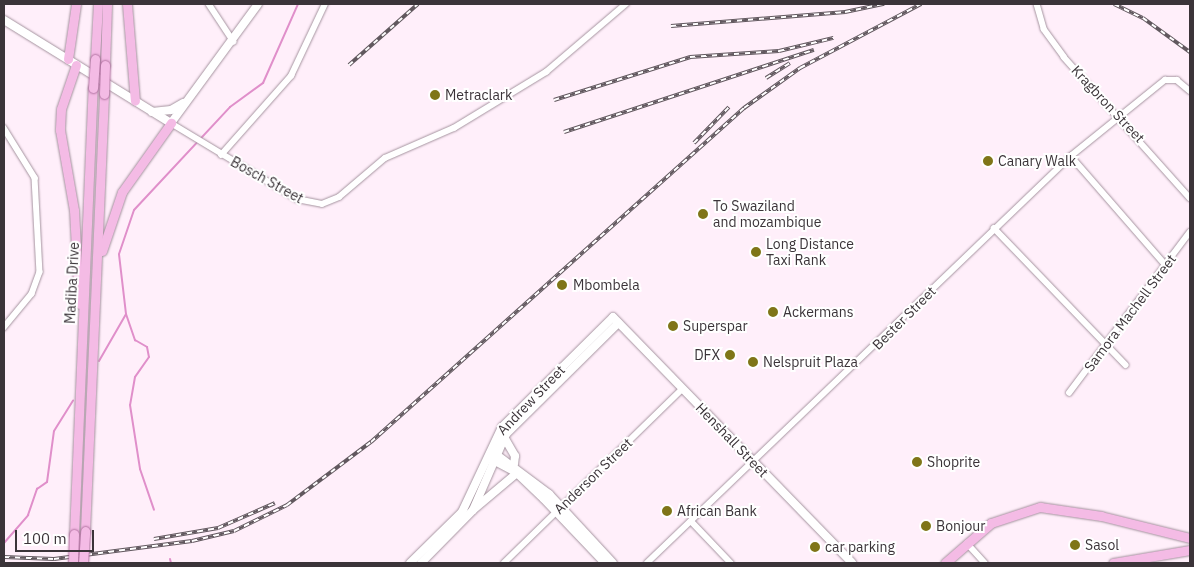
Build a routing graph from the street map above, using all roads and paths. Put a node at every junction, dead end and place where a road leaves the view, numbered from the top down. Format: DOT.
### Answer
graph roads {
  1 [pos="76,4"];
  2 [pos="98,4"];
  3 [pos="107,4"];
  4 [pos="127,4"];
  5 [pos="209,4"];
  6 [pos="258,4"];
  7 [pos="325,4"];
  8 [pos="626,4"];
  9 [pos="1037,4"];
  10 [pos="4,20"];
  11 [pos="234,42"];
  12 [pos="68,59"];
  13 [pos="76,64"];
  14 [pos="1190,91"];
  15 [pos="193,94"];
  16 [pos="135,101"];
  17 [pos="152,112"];
  18 [pos="1120,116"];
  19 [pos="170,123"];
  20 [pos="4,128"];
  21 [pos="221,155"];
  22 [pos="1071,156"];
  23 [pos="1190,198"];
  24 [pos="994,228"];
  25 [pos="1190,232"];
  26 [pos="1165,264"];
  27 [pos="97,276"];
  28 [pos="616,320"];
  29 [pos="4,328"];
  30 [pos="1105,347"];
  31 [pos="80,364"];
  32 [pos="1126,366"];
  33 [pos="682,389"];
  34 [pos="1069,393"];
  35 [pos="504,437"];
  36 [pos="487,453"];
  37 [pos="496,457"];
  38 [pos="752,461"];
  39 [pos="514,464"];
  40 [pos="517,473"];
  41 [pos="559,509"];
  42 [pos="473,510"];
  43 [pos="691,521"];
  44 [pos="1188,535"];
  45 [pos="967,542"];
  46 [pos="1190,550"];
  47 [pos="73,563"];
  48 [pos="84,563"];
  49 [pos="410,563"];
  50 [pos="420,563"];
  51 [pos="504,563"];
  52 [pos="605,563"];
  53 [pos="614,563"];
  54 [pos="647,563"];
  55 [pos="731,563"];
  56 [pos="852,563"];
  57 [pos="945,563"];
  58 [pos="985,563"];
  59 [pos="1113,563"];
  1 -- 12 [label="main road"];
  2 -- 31 [label="main road, Madiba Drive, bridge"];
  3 -- 27 [label="main road, Madiba Drive, bridge"];
  4 -- 16 [label="main road"];
  5 -- 11 [label="street"];
  6 -- 11 [label="street"];
  7 -- 21 [label="street"];
  8 -- 21 [label="street, Bosch Street"];
  9 -- 18 [label="street, Kragbron Street"];
  10 -- 12 [label="street, Bosch Street"];
  11 -- 15 [label="street"];
  12 -- 13 [label="street, Bosch Street"];
  13 -- 16 [label="street, Bosch Street"];
  13 -- 31 [label="main road"];
  14 -- 18 [label="street, Bester Street"];
  15 -- 17 [label="street"];
  15 -- 19 [label="street"];
  16 -- 17 [label="street, Bosch Street"];
  17 -- 19 [label="street, Bosch Street"];
  18 -- 22 [label="street, Bester Street"];
  18 -- 23 [label="street, Kragbron Street"];
  19 -- 21 [label="street, Bosch Street"];
  19 -- 27 [label="main road"];
  20 -- 29 [label="street"];
  22 -- 24 [label="street, Bester Street"];
  22 -- 26 [label="street"];
  24 -- 30 [label="street"];
  24 -- 38 [label="street, Bester Street"];
  25 -- 26 [label="street, Samora Machell Street"];
  26 -- 30 [label="street, Samora Machell Street"];
  27 -- 48 [label="main road, Madiba Drive, bridge"];
  28 -- 33 [label="street, Henshall Street"];
  28 -- 35 [label="street, Andrew Street"];
  28 -- 36 [label="street, Andrew Street"];
  30 -- 32 [label="street"];
  30 -- 34 [label="street, Samora Machell Street"];
  31 -- 47 [label="main road, Madiba Drive, bridge"];
  33 -- 38 [label="street, Henshall Street"];
  33 -- 41 [label="street, Anderson Street"];
  35 -- 37 [label="street, Andrew Street"];
  35 -- 39 [label="street"];
  36 -- 37 [label="street"];
  36 -- 49 [label="street, Andrew Street"];
  37 -- 39 [label="street"];
  37 -- 40 [label="street"];
  37 -- 42 [label="street, Andrew Street"];
  38 -- 43 [label="street, Bester Street"];
  38 -- 56 [label="street, Henshall Street"];
  39 -- 41 [label="street"];
  40 -- 41 [label="street"];
  40 -- 42 [label="street"];
  41 -- 51 [label="street, Anderson Street"];
  41 -- 52 [label="street"];
  41 -- 53 [label="street"];
  42 -- 50 [label="street, Andrew Street"];
  43 -- 54 [label="street, Bester Street"];
  43 -- 55 [label="street"];
  44 -- 45 [label="main road"];
  45 -- 57 [label="main road"];
  45 -- 58 [label="street"];
  46 -- 59 [label="main road"];
}
